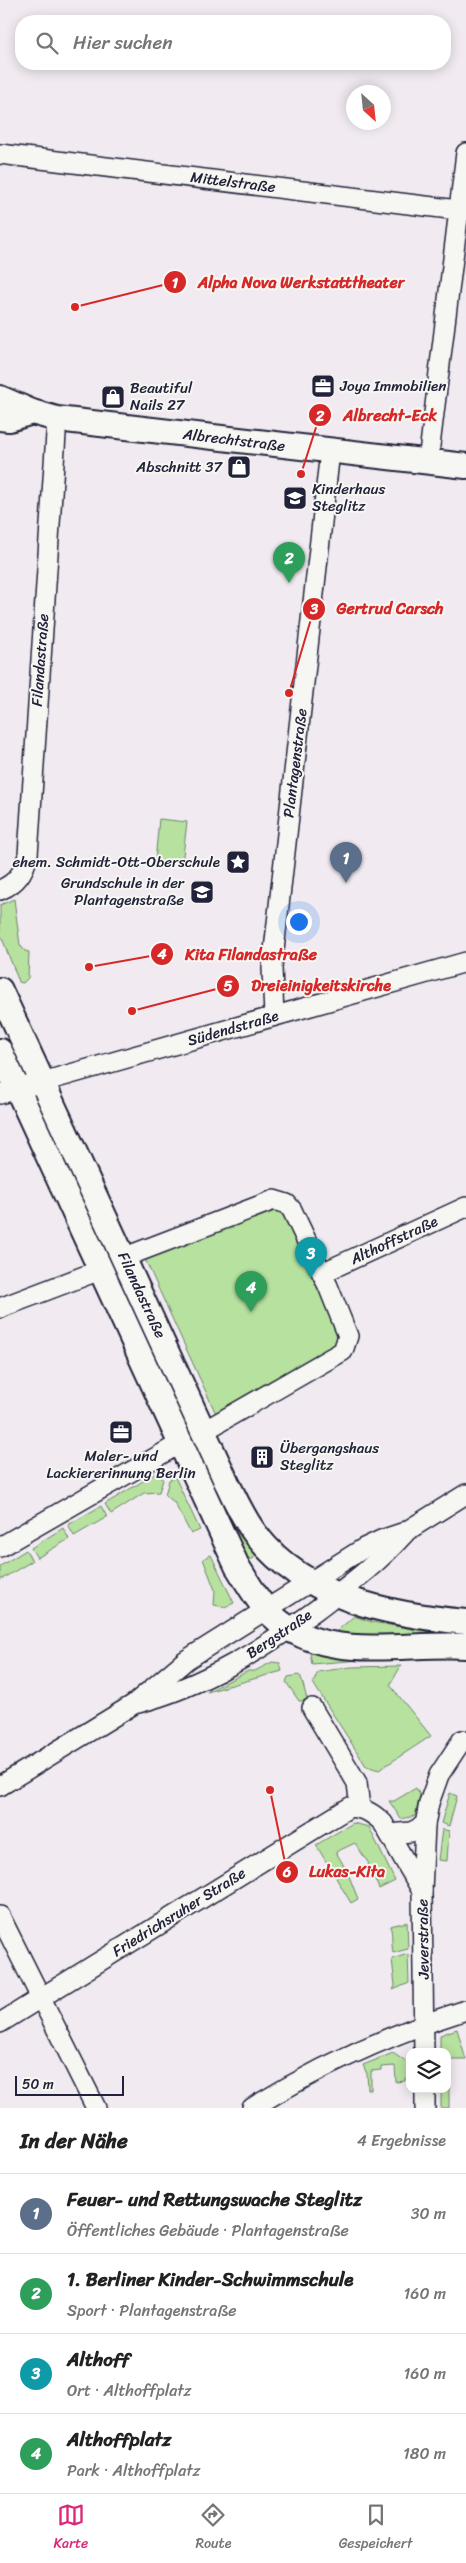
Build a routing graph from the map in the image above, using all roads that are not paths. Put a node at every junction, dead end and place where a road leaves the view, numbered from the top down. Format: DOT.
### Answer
graph roads {
  1 [pos="466,153"];
  2 [pos="0,154"];
  3 [pos="462,210"];
  4 [pos="0,398"];
  5 [pos="32,412"];
  6 [pos="0,418"];
  7 [pos="57,419"];
  8 [pos="330,451"];
  9 [pos="428,462"];
  10 [pos="466,466"];
  11 [pos="0,890"];
  12 [pos="466,962"];
  13 [pos="0,990"];
  14 [pos="274,1016"];
  15 [pos="0,1051"];
  16 [pos="42,1084"];
  17 [pos="8,1092"];
  18 [pos="466,1207"];
  19 [pos="125,1257"];
  20 [pos="100,1270"];
  21 [pos="322,1273"];
  22 [pos="0,1308"];
  23 [pos="204,1431"];
  24 [pos="179,1444"];
  25 [pos="463,1503"];
  26 [pos="405,1532"];
  27 [pos="0,1547"];
  28 [pos="268,1548"];
  29 [pos="237,1566"];
  30 [pos="308,1582"];
  31 [pos="337,1594"];
  32 [pos="266,1608"];
  33 [pos="466,1622"];
  34 [pos="289,1629"];
  35 [pos="466,1646"];
  36 [pos="134,1704"];
  37 [pos="312,1708"];
  38 [pos="462,1740"];
  39 [pos="0,1786"];
  40 [pos="360,1808"];
  41 [pos="425,1825"];
  42 [pos="390,1834"];
  43 [pos="422,1892"];
  44 [pos="0,1916"];
  45 [pos="40,1997"];
  46 [pos="466,2010"];
  47 [pos="0,2023"];
  48 [pos="424,2024"];
  49 [pos="424,2048"];
  50 [pos="425,2093"];
  51 [pos="96,2108"];
  52 [pos="252,2108"];
  53 [pos="425,2108"];
  1 -- 3 [label="street"];
  2 -- 3 [label="street, Mittelstraße"];
  3 -- 9 [label="street"];
  4 -- 5 [label="main road, Albrechtstraße"];
  5 -- 6 [label="main road"];
  5 -- 7 [label="main road, Albrechtstraße"];
  7 -- 8 [label="main road, Albrechtstraße"];
  7 -- 11 [label="street, Filandastraße"];
  8 -- 9 [label="main road, Albrechtstraße"];
  8 -- 14 [label="street, Plantagenstraße"];
  9 -- 10 [label="main road, Albrechtstraße"];
  12 -- 14 [label="street, Südendstraße"];
  13 -- 16 [label="main road, Filandastraße"];
  14 -- 16 [label="street, Südendstraße"];
  15 -- 17 [label="main road, Filandastraße"];
  16 -- 17 [label="street, Südendstraße"];
  16 -- 19 [label="main road, Filandastraße"];
  17 -- 20 [label="main road, Filandastraße"];
  18 -- 21 [label="street, Althoffstraße"];
  19 -- 21 [label="street"];
  19 -- 23 [label="main road, Filandastraße"];
  20 -- 22 [label="street"];
  20 -- 24 [label="main road, Filandastraße"];
  21 -- 23 [label="street"];
  23 -- 28 [label="main road, Filandastraße"];
  24 -- 27 [label="street"];
  24 -- 29 [label="main road, Filandastraße"];
  25 -- 26 [label="street, Bergstraße"];
  26 -- 30 [label="street, Bergstraße"];
  26 -- 31 [label="street, Bergstraße"];
  28 -- 29 [label="main road"];
  28 -- 30 [label="main road, Filandastraße"];
  29 -- 32 [label="main road, Filandastraße"];
  30 -- 31 [label="main road, Filandastraße"];
  30 -- 32 [label="street, Bergstraße"];
  31 -- 33 [label="main road, Filandastraße"];
  31 -- 34 [label="street, Bergstraße"];
  32 -- 34 [label="main road, Filandastraße"];
  32 -- 36 [label="street, Bergstraße"];
  34 -- 35 [label="main road, Filandastraße"];
  34 -- 36 [label="street, Bergstraße"];
  36 -- 39 [label="street, Bergstraße"];
  37 -- 40 [label="street"];
  38 -- 41 [label="street"];
  40 -- 42 [label="street, Jeverstraße"];
  40 -- 45 [label="street, Friedrichsruher Straße"];
  41 -- 42 [label="street"];
  41 -- 43 [label="street"];
  42 -- 43 [label="street, Jeverstraße"];
  43 -- 48 [label="street, Jeverstraße"];
  44 -- 45 [label="street"];
  45 -- 47 [label="street, Friedrichsruher Straße"];
  45 -- 51 [label="street"];
  46 -- 48 [label="street"];
  48 -- 49 [label="street, Jeverstraße"];
  48 -- 52 [label="street"];
  50 -- 53 [label="street"];
}
